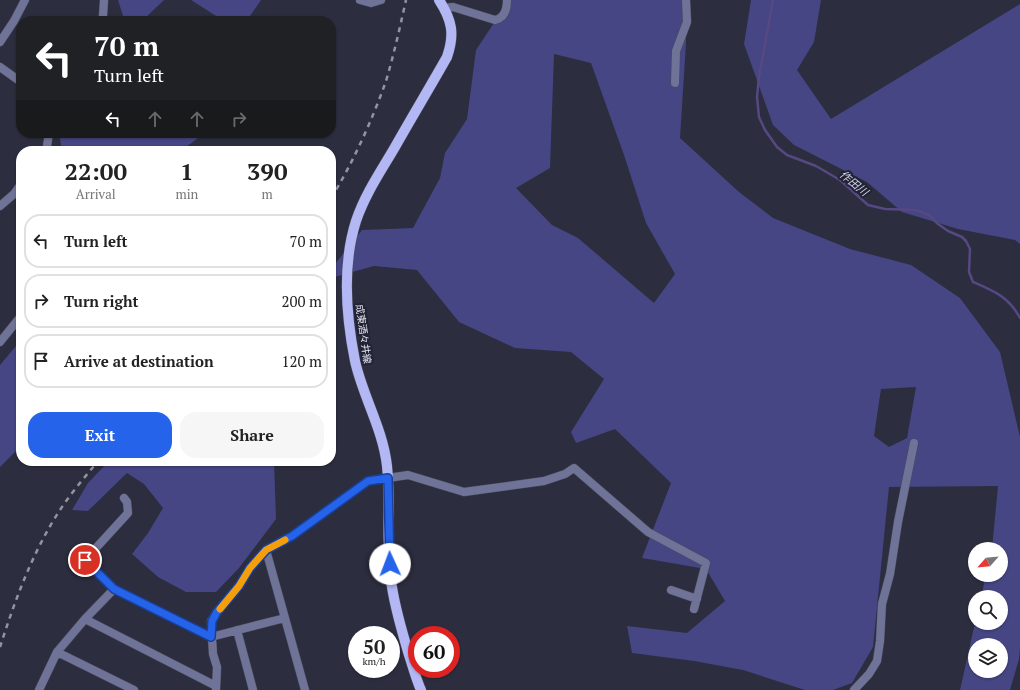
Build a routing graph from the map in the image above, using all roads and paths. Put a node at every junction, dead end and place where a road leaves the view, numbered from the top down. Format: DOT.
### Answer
graph roads {
  1 [pos="25,0"];
  2 [pos="104,0"];
  3 [pos="360,0"];
  4 [pos="381,0"];
  5 [pos="507,0"];
  6 [pos="686,0"];
  7 [pos="441,4"];
  8 [pos="17,16"];
  9 [pos="103,16"];
  10 [pos="16,17"];
  11 [pos="0,42"];
  12 [pos="0,67"];
  13 [pos="16,78"];
  14 [pos="676,83"];
  15 [pos="16,191"];
  16 [pos="0,206"];
  17 [pos="16,322"];
  18 [pos="0,342"];
  19 [pos="914,443"];
  20 [pos="388,478"];
  21 [pos="124,498"];
  22 [pos="266,550"];
  23 [pos="114,589"];
  24 [pos="671,590"];
  25 [pos="697,599"];
  26 [pos="694,609"];
  27 [pos="285,618"];
  28 [pos="85,619"];
  29 [pos="237,630"];
  30 [pos="211,637"];
  31 [pos="57,652"];
  32 [pos="216,688"];
  33 [pos="39,690"];
  34 [pos="134,690"];
  35 [pos="253,690"];
  36 [pos="305,690"];
  37 [pos="421,690"];
  38 [pos="854,690"];
  1 -- 8 [label="street"];
  2 -- 9 [label="street"];
  3 -- 4 [label="street"];
  5 -- 7 [label="street"];
  6 -- 14 [label="street"];
  7 -- 20 [label="main road, 成東酒々井線"];
  10 -- 11 [label="street"];
  12 -- 13 [label="street"];
  15 -- 16 [label="street"];
  17 -- 18 [label="street"];
  19 -- 38 [label="street"];
  20 -- 22 [label="street"];
  20 -- 25 [label="street"];
  20 -- 37 [label="main road, 成東酒々井線"];
  21 -- 23 [label="street"];
  22 -- 27 [label="street"];
  22 -- 30 [label="street"];
  23 -- 28 [label="street"];
  23 -- 30 [label="street"];
  24 -- 25 [label="street"];
  25 -- 26 [label="street"];
  27 -- 29 [label="street"];
  27 -- 36 [label="street"];
  28 -- 31 [label="street"];
  28 -- 32 [label="street"];
  29 -- 30 [label="street"];
  29 -- 35 [label="street"];
  30 -- 32 [label="street"];
  31 -- 33 [label="street"];
  31 -- 34 [label="street"];
}
